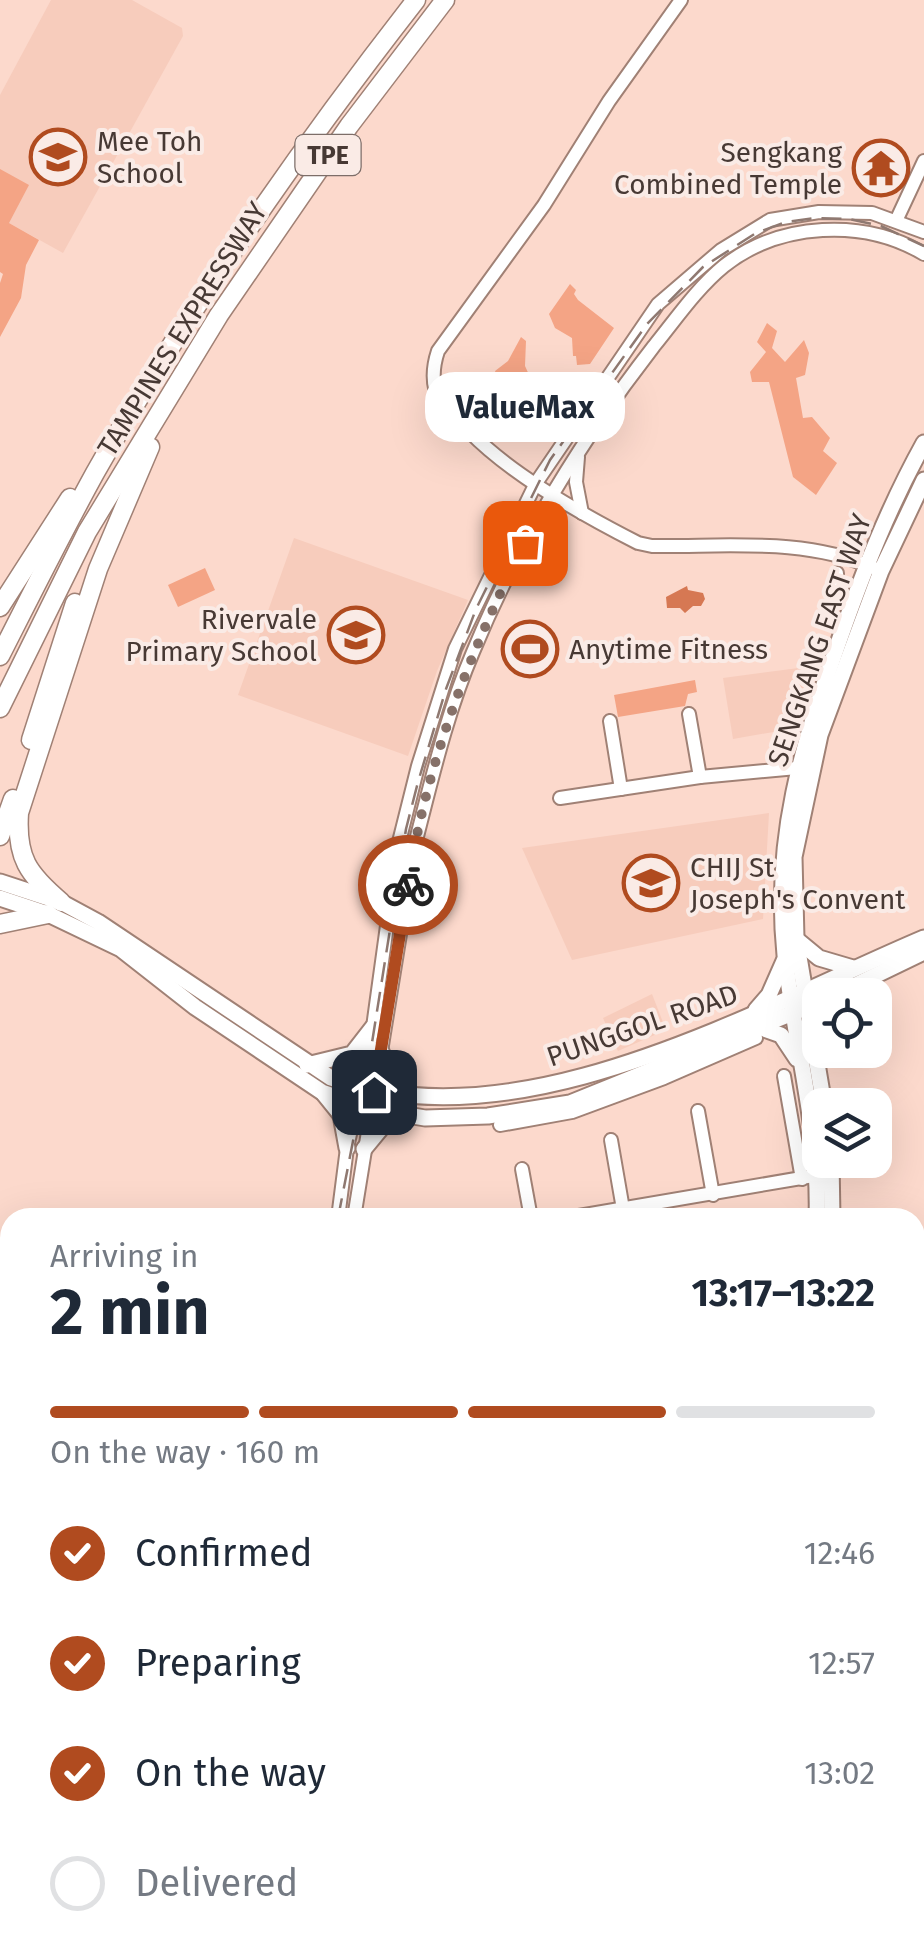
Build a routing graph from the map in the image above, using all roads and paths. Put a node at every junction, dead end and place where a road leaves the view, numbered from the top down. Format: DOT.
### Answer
graph roads {
  1 [pos="416,0"];
  2 [pos="445,0"];
  3 [pos="681,0"];
  4 [pos="924,161"];
  5 [pos="924,181"];
  6 [pos="900,222"];
  7 [pos="924,232"];
  8 [pos="924,254"];
  9 [pos="176,388"];
  10 [pos="924,444"];
  11 [pos="578,455"];
  12 [pos="94,475"];
  13 [pos="924,480"];
  14 [pos="120,481"];
  15 [pos="536,483"];
  16 [pos="552,494"];
  17 [pos="582,513"];
  18 [pos="874,568"];
  19 [pos="837,573"];
  20 [pos="852,605"];
  21 [pos="0,607"];
  22 [pos="0,656"];
  23 [pos="63,678"];
  24 [pos="0,708"];
  25 [pos="689,714"];
  26 [pos="610,721"];
  27 [pos="35,722"];
  28 [pos="28,751"];
  29 [pos="797,768"];
  30 [pos="30,777"];
  31 [pos="700,777"];
  32 [pos="621,788"];
  33 [pos="560,798"];
  34 [pos="0,836"];
  35 [pos="0,882"];
  36 [pos="0,898"];
  37 [pos="54,908"];
  38 [pos="0,924"];
  39 [pos="924,938"];
  40 [pos="796,939"];
  41 [pos="924,952"];
  42 [pos="785,957"];
  43 [pos="857,975"];
  44 [pos="851,978"];
  45 [pos="854,978"];
  46 [pos="856,978"];
  47 [pos="802,986"];
  48 [pos="802,996"];
  49 [pos="802,1002"];
  50 [pos="755,1026"];
  51 [pos="373,1027"];
  52 [pos="380,1049"];
  53 [pos="307,1064"];
  54 [pos="803,1070"];
  55 [pos="784,1076"];
  56 [pos="804,1088"];
  57 [pos="322,1092"];
  58 [pos="410,1098"];
  59 [pos="365,1099"];
  60 [pos="698,1111"];
  61 [pos="425,1118"];
  62 [pos="610,1140"];
  63 [pos="802,1146"];
  64 [pos="347,1148"];
  65 [pos="364,1149"];
  66 [pos="522,1169"];
  67 [pos="805,1178"];
  68 [pos="810,1178"];
  69 [pos="831,1178"];
  70 [pos="713,1195"];
  71 [pos="339,1208"];
  72 [pos="355,1208"];
  73 [pos="529,1208"];
  74 [pos="623,1208"];
  75 [pos="629,1208"];
  76 [pos="815,1208"];
  77 [pos="832,1208"];
  1 -- 12 [label="highway, TAMPINES EXPRESSWAY / TPE"];
  2 -- 9 [label="highway, TAMPINES EXPRESSWAY / TPE"];
  3 -- 15 [label="street"];
  4 -- 6 [label="street"];
  5 -- 6 [label="street"];
  6 -- 7 [label="street"];
  6 -- 15 [label="street"];
  8 -- 11 [label="street"];
  9 -- 14 [label="highway, TAMPINES EXPRESSWAY / TPE"];
  9 -- 23 [label="highway"];
  10 -- 18 [label="main road, SENGKANG EAST WAY"];
  11 -- 16 [label="street"];
  11 -- 17 [label="street"];
  12 -- 21 [label="highway"];
  12 -- 22 [label="highway, TAMPINES EXPRESSWAY / TPE"];
  13 -- 18 [label="main road, SENGKANG EAST WAY"];
  14 -- 24 [label="highway, TAMPINES EXPRESSWAY / TPE"];
  14 -- 27 [label="highway"];
  15 -- 16 [label="street"];
  15 -- 51 [label="street"];
  16 -- 17 [label="street"];
  16 -- 52 [label="street"];
  17 -- 18 [label="street"];
  18 -- 20 [label="main road, SENGKANG EAST WAY"];
  18 -- 40 [label="main road, SENGKANG EAST WAY"];
  19 -- 20 [label="street"];
  20 -- 29 [label="main road, SENGKANG EAST WAY"];
  23 -- 27 [label="highway"];
  23 -- 30 [label="highway"];
  25 -- 31 [label="street"];
  26 -- 32 [label="street"];
  27 -- 28 [label="highway"];
  28 -- 30 [label="highway"];
  28 -- 34 [label="highway"];
  29 -- 31 [label="street"];
  29 -- 42 [label="main road, SENGKANG EAST WAY"];
  30 -- 37 [label="highway"];
  31 -- 32 [label="street"];
  32 -- 33 [label="street"];
  35 -- 37 [label="main road, PUNGGOL ROAD"];
  36 -- 37 [label="main road, PUNGGOL ROAD"];
  37 -- 38 [label="highway"];
  37 -- 53 [label="main road, PUNGGOL ROAD"];
  37 -- 57 [label="main road, PUNGGOL ROAD"];
  39 -- 43 [label="main road, PUNGGOL ROAD"];
  40 -- 43 [label="main road"];
  40 -- 47 [label="main road, SENGKANG EAST WAY"];
  41 -- 43 [label="main road, PUNGGOL ROAD"];
  42 -- 48 [label="main road, SENGKANG EAST WAY"];
  42 -- 50 [label="main road"];
  43 -- 44 [label="main road, PUNGGOL ROAD"];
  43 -- 45 [label="main road, PUNGGOL ROAD"];
  43 -- 46 [label="main road"];
  49 -- 50 [label="main road, PUNGGOL ROAD"];
  50 -- 54 [label="main road"];
  50 -- 58 [label="main road, PUNGGOL ROAD"];
  50 -- 61 [label="main road, PUNGGOL ROAD"];
  51 -- 53 [label="main road"];
  51 -- 59 [label="street"];
  52 -- 58 [label="main road"];
  52 -- 59 [label="street"];
  53 -- 59 [label="main road, PUNGGOL ROAD"];
  54 -- 56 [label="main road, SENGKANG EAST WAY"];
  55 -- 63 [label="street"];
  57 -- 59 [label="main road, PUNGGOL ROAD"];
  57 -- 64 [label="main road"];
  58 -- 59 [label="main road, PUNGGOL ROAD"];
  59 -- 61 [label="main road, PUNGGOL ROAD"];
  59 -- 64 [label="street"];
  59 -- 65 [label="street"];
  60 -- 70 [label="street"];
  61 -- 65 [label="main road"];
  62 -- 74 [label="street"];
  64 -- 71 [label="street"];
  65 -- 72 [label="street"];
  66 -- 73 [label="street"];
  67 -- 70 [label="street"];
  68 -- 76 [label="main road, SENGKANG EAST WAY"];
  69 -- 77 [label="main road"];
  70 -- 75 [label="street"];
}
